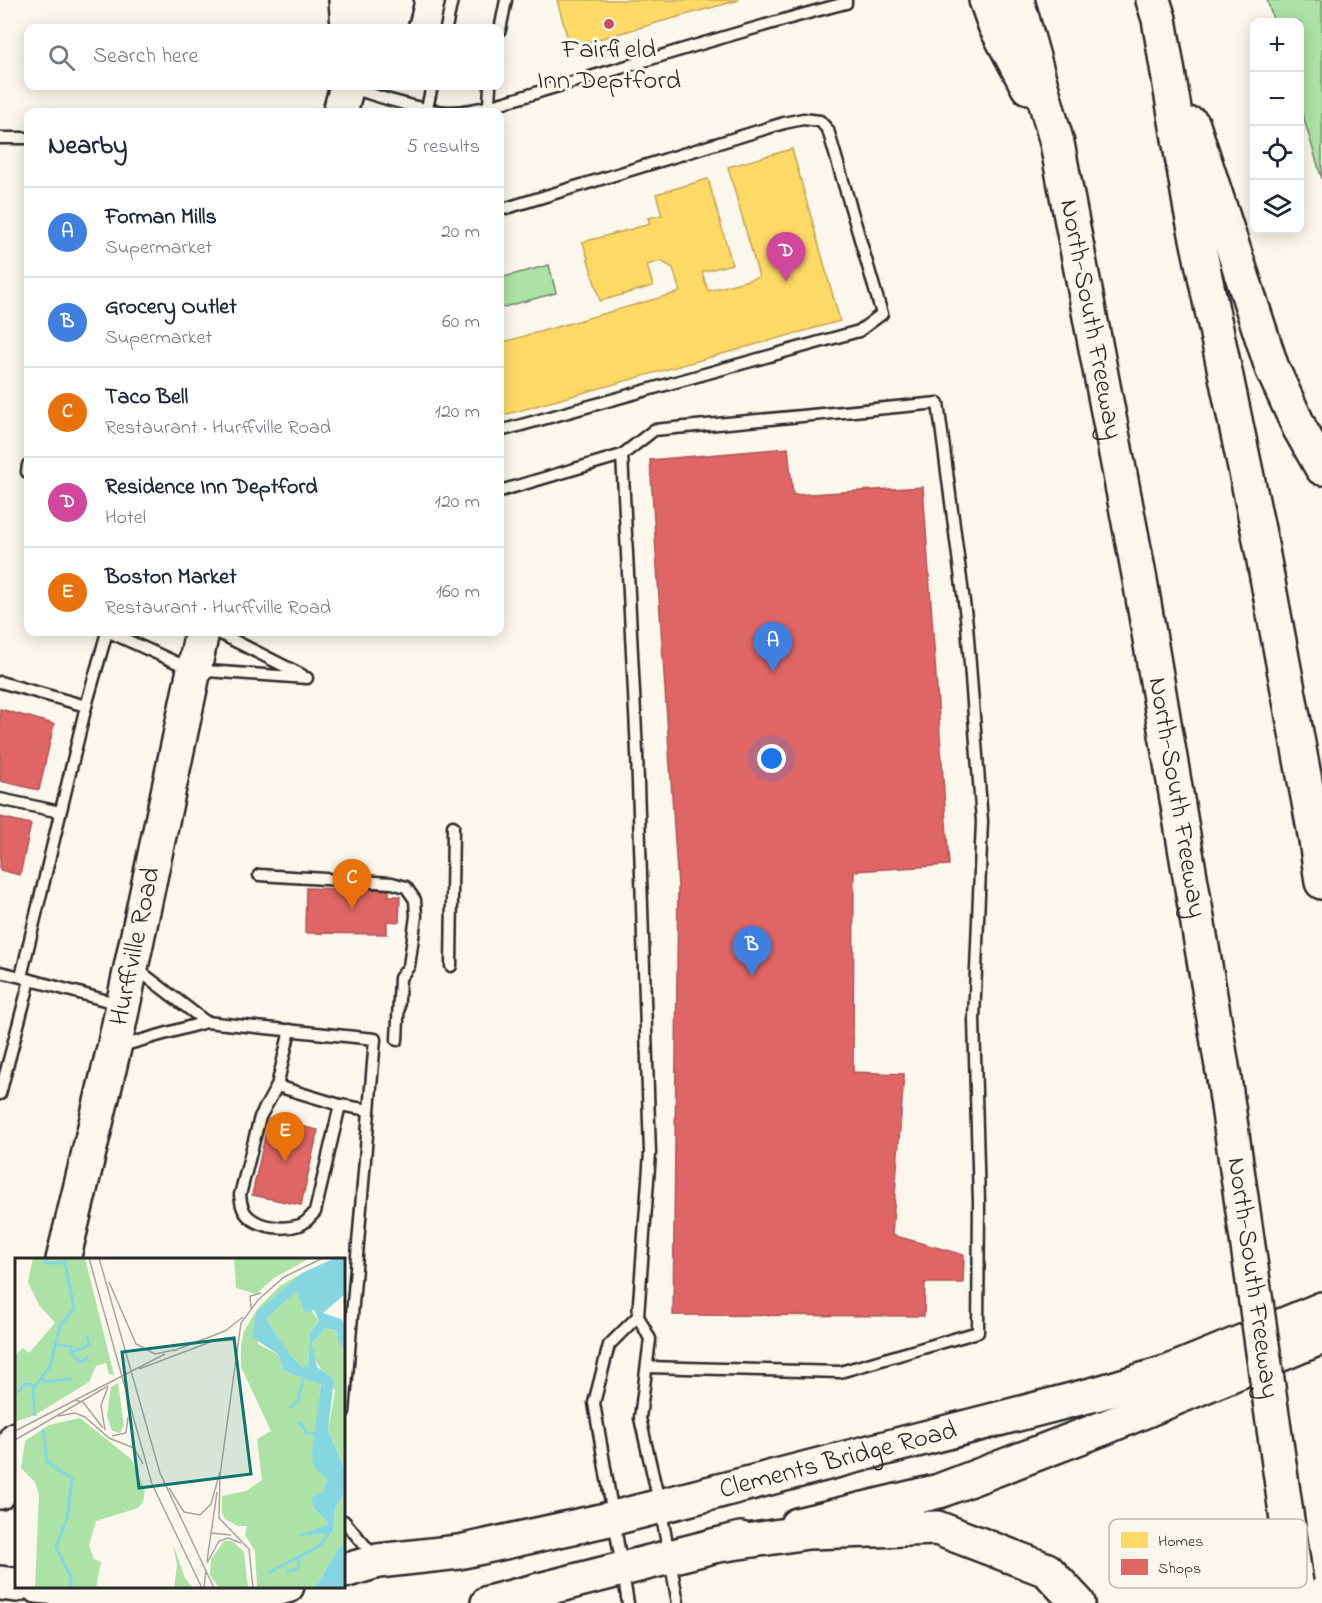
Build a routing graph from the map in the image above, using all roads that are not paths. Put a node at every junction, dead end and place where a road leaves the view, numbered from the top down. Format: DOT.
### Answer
graph roads {
  1 [pos="346,0"];
  2 [pos="369,0"];
  3 [pos="396,0"];
  4 [pos="452,0"];
  5 [pos="506,0"];
  6 [pos="846,0"];
  7 [pos="986,0"];
  8 [pos="1017,0"];
  9 [pos="1156,9"];
  10 [pos="348,24"];
  11 [pos="363,24"];
  12 [pos="385,24"];
  13 [pos="447,24"];
  14 [pos="501,24"];
  15 [pos="431,90"];
  16 [pos="490,90"];
  17 [pos="345,95"];
  18 [pos="489,105"];
  19 [pos="427,108"];
  20 [pos="474,108"];
  21 [pos="0,138"];
  22 [pos="24,138"];
  23 [pos="1057,143"];
  24 [pos="504,209"];
  25 [pos="504,430"];
  26 [pos="621,455"];
  27 [pos="1322,468"];
  28 [pos="504,490"];
  29 [pos="107,636"];
  30 [pos="117,636"];
  31 [pos="201,636"];
  32 [pos="225,636"];
  33 [pos="193,670"];
  34 [pos="0,682"];
  35 [pos="86,706"];
  36 [pos="0,799"];
  37 [pos="60,813"];
  38 [pos="453,826"];
  39 [pos="258,875"];
  40 [pos="1322,882"];
  41 [pos="130,965"];
  42 [pos="451,966"];
  43 [pos="0,972"];
  44 [pos="25,978"];
  45 [pos="122,1005"];
  46 [pos="206,1022"];
  47 [pos="290,1030"];
  48 [pos="397,1040"];
  49 [pos="114,1048"];
  50 [pos="277,1086"];
  51 [pos="0,1094"];
  52 [pos="340,1105"];
  53 [pos="369,1110"];
  54 [pos="63,1258"];
  55 [pos="1322,1309"];
  56 [pos="638,1316"];
  57 [pos="1322,1337"];
  58 [pos="647,1367"];
  59 [pos="345,1400"];
  60 [pos="15,1442"];
  61 [pos="0,1492"];
  62 [pos="660,1506"];
  63 [pos="614,1518"];
  64 [pos="1287,1519"];
  65 [pos="345,1522"];
  66 [pos="712,1546"];
  67 [pos="668,1557"];
  68 [pos="378,1561"];
  69 [pos="623,1569"];
  70 [pos="345,1571"];
  71 [pos="0,1583"];
  72 [pos="15,1585"];
  73 [pos="62,1588"];
  74 [pos="283,1588"];
  75 [pos="135,1591"];
  76 [pos="488,1603"];
  77 [pos="628,1603"];
  78 [pos="678,1603"];
  79 [pos="1078,1603"];
  1 -- 10 [label="main road"];
  2 -- 11 [label="main road"];
  3 -- 12 [label="main road"];
  4 -- 13 [label="lane"];
  5 -- 14 [label="lane"];
  6 -- 18 [label="lane"];
  7 -- 23 [label="main road"];
  8 -- 23 [label="main road, North-South Freeway"];
  9 -- 27 [label="main road"];
  9 -- 40 [label="main road"];
  15 -- 19 [label="lane"];
  16 -- 18 [label="lane"];
  17 -- 19 [label="lane"];
  18 -- 20 [label="lane"];
  21 -- 22 [label="lane"];
  23 -- 64 [label="main road, North-South Freeway, bridge"];
  24 -- 25 [label="lane"];
  26 -- 28 [label="lane"];
  26 -- 56 [label="lane"];
  26 -- 58 [label="lane"];
  29 -- 35 [label="lane"];
  30 -- 33 [label="lane"];
  31 -- 33 [label="main road, Hurffville Road"];
  32 -- 33 [label="lane"];
  33 -- 41 [label="main road, Hurffville Road"];
  34 -- 35 [label="lane"];
  35 -- 37 [label="lane"];
  36 -- 37 [label="lane"];
  37 -- 44 [label="lane"];
  38 -- 42 [label="lane"];
  39 -- 48 [label="lane"];
  41 -- 45 [label="main road, Hurffville Road"];
  41 -- 46 [label="lane"];
  43 -- 44 [label="lane"];
  44 -- 45 [label="lane"];
  44 -- 51 [label="lane"];
  45 -- 49 [label="main road, Hurffville Road"];
  46 -- 47 [label="lane"];
  46 -- 49 [label="lane"];
  47 -- 50 [label="lane"];
  47 -- 53 [label="lane"];
  49 -- 54 [label="main road, Hurffville Road"];
  50 -- 52 [label="lane"];
  50 -- 52 [label="lane"];
  52 -- 53 [label="lane"];
  53 -- 59 [label="lane"];
  55 -- 62 [label="main road, Clements Bridge Road"];
  56 -- 58 [label="lane"];
  56 -- 63 [label="lane"];
  57 -- 66 [label="main road, Clements Bridge Road"];
  58 -- 62 [label="lane"];
  60 -- 61 [label="main road"];
  62 -- 63 [label="main road, Clements Bridge Road"];
  62 -- 67 [label="lane"];
  63 -- 68 [label="main road, Clements Bridge Road"];
  63 -- 69 [label="lane"];
  65 -- 68 [label="lane"];
  66 -- 67 [label="main road, Clements Bridge Road"];
  66 -- 79 [label="main road"];
  67 -- 69 [label="main road, Clements Bridge Road"];
  67 -- 78 [label="lane"];
  68 -- 70 [label="main road, Clements Bridge Road"];
  69 -- 76 [label="main road, Clements Bridge Road"];
  69 -- 77 [label="lane"];
  71 -- 72 [label="main road"];
  73 -- 75 [label="main road"];
  74 -- 75 [label="main road"];
}
